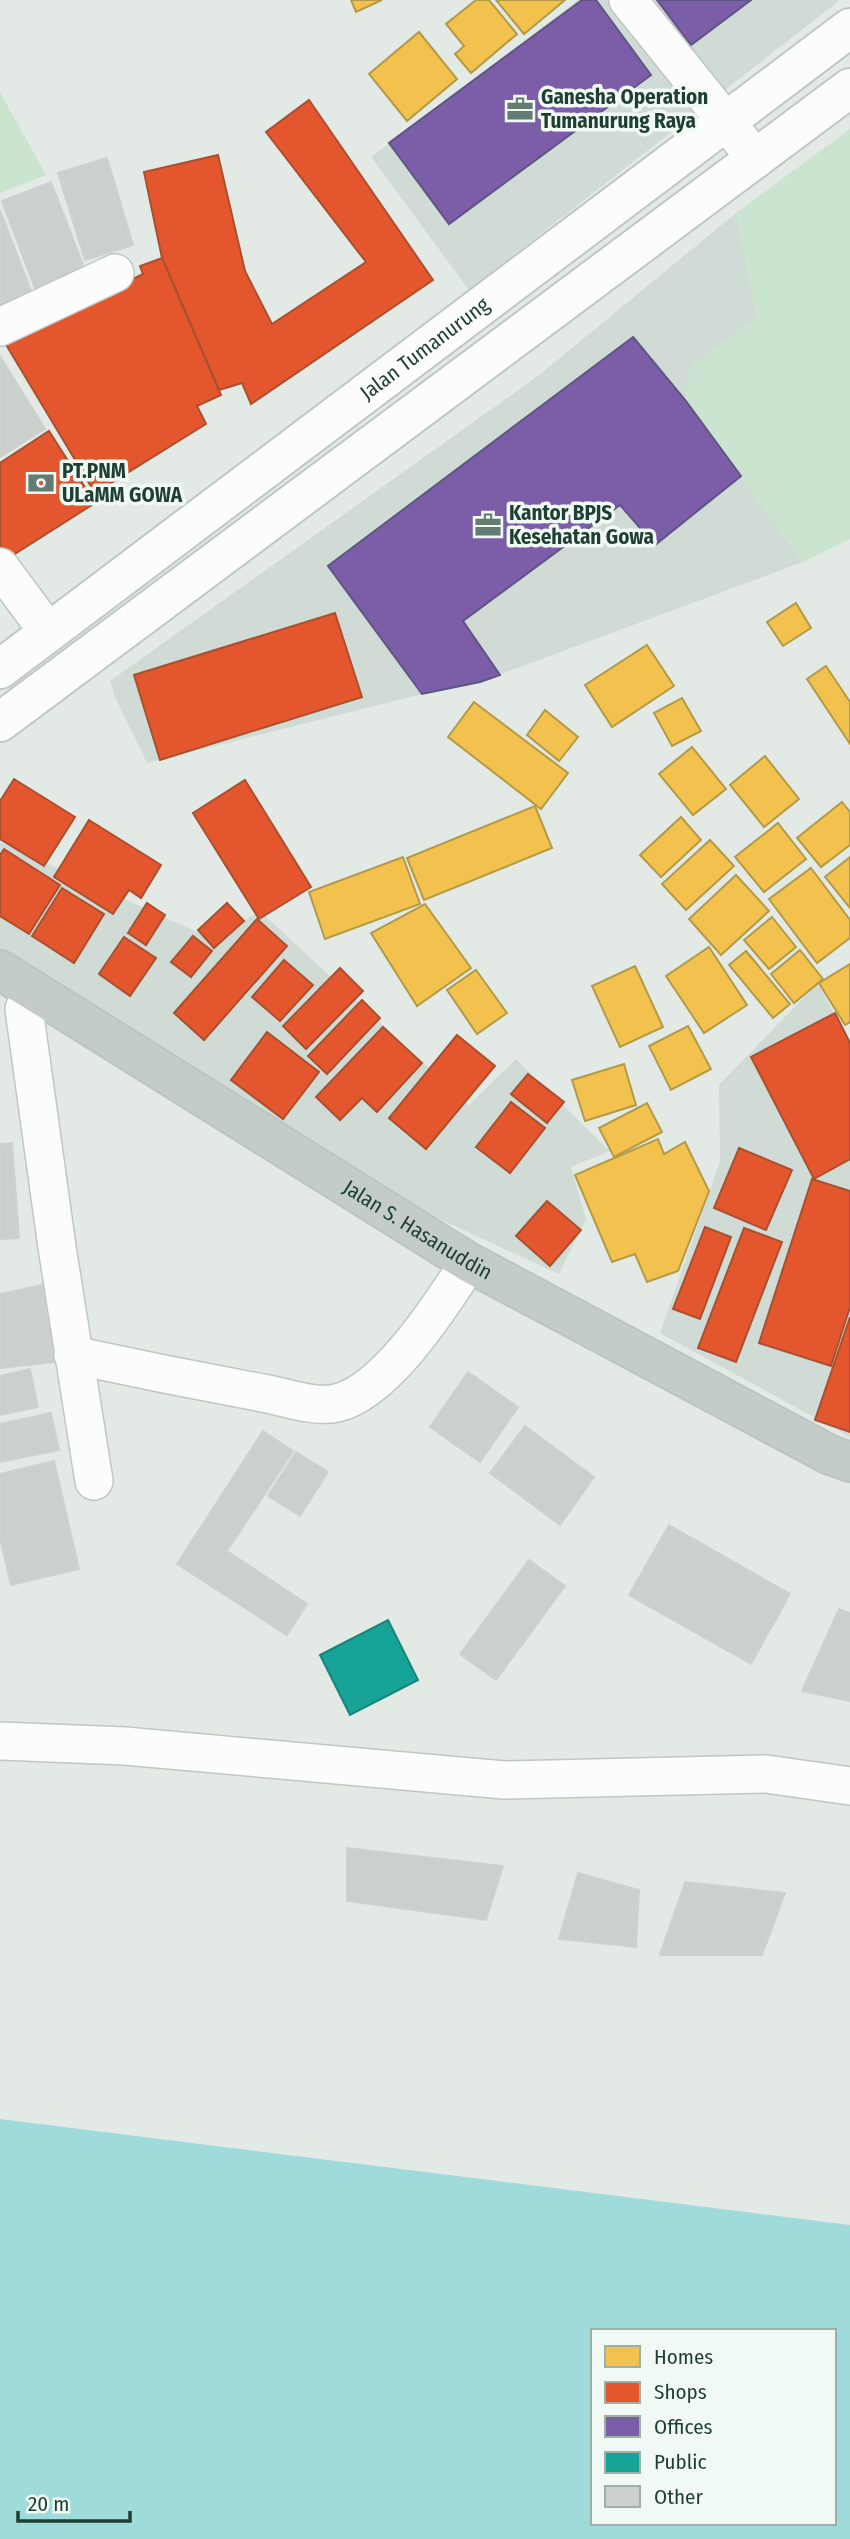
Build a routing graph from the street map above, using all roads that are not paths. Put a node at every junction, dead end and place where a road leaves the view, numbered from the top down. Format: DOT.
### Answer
graph roads {
  1 [pos="628,0"];
  2 [pos="850,28"];
  3 [pos="850,88"];
  4 [pos="727,122"];
  5 [pos="756,159"];
  6 [pos="115,273"];
  7 [pos="0,327"];
  8 [pos="0,567"];
  9 [pos="49,634"];
  10 [pos="0,669"];
  11 [pos="0,722"];
  12 [pos="0,970"];
  13 [pos="12,1002"];
  14 [pos="458,1279"];
  15 [pos="74,1355"];
  16 [pos="850,1462"];
  17 [pos="94,1481"];
  18 [pos="850,1484"];
  19 [pos="0,1741"];
  20 [pos="850,1786"];
  1 -- 4 [label="street"];
  2 -- 4 [label="street, Jalan Tumanurung"];
  3 -- 5 [label="street"];
  4 -- 5 [label="street"];
  4 -- 9 [label="street, Jalan Tumanurung"];
  5 -- 11 [label="street"];
  6 -- 7 [label="street"];
  8 -- 9 [label="street"];
  9 -- 10 [label="street, Jalan Tumanurung"];
  12 -- 16 [label="highway, Jalan S. Hasanuddin"];
  13 -- 14 [label="highway, Jalan S. Hasanuddin"];
  13 -- 15 [label="street"];
  14 -- 15 [label="street"];
  14 -- 18 [label="highway, Jalan S. Hasanuddin"];
  15 -- 17 [label="street"];
  19 -- 20 [label="street"];
}
